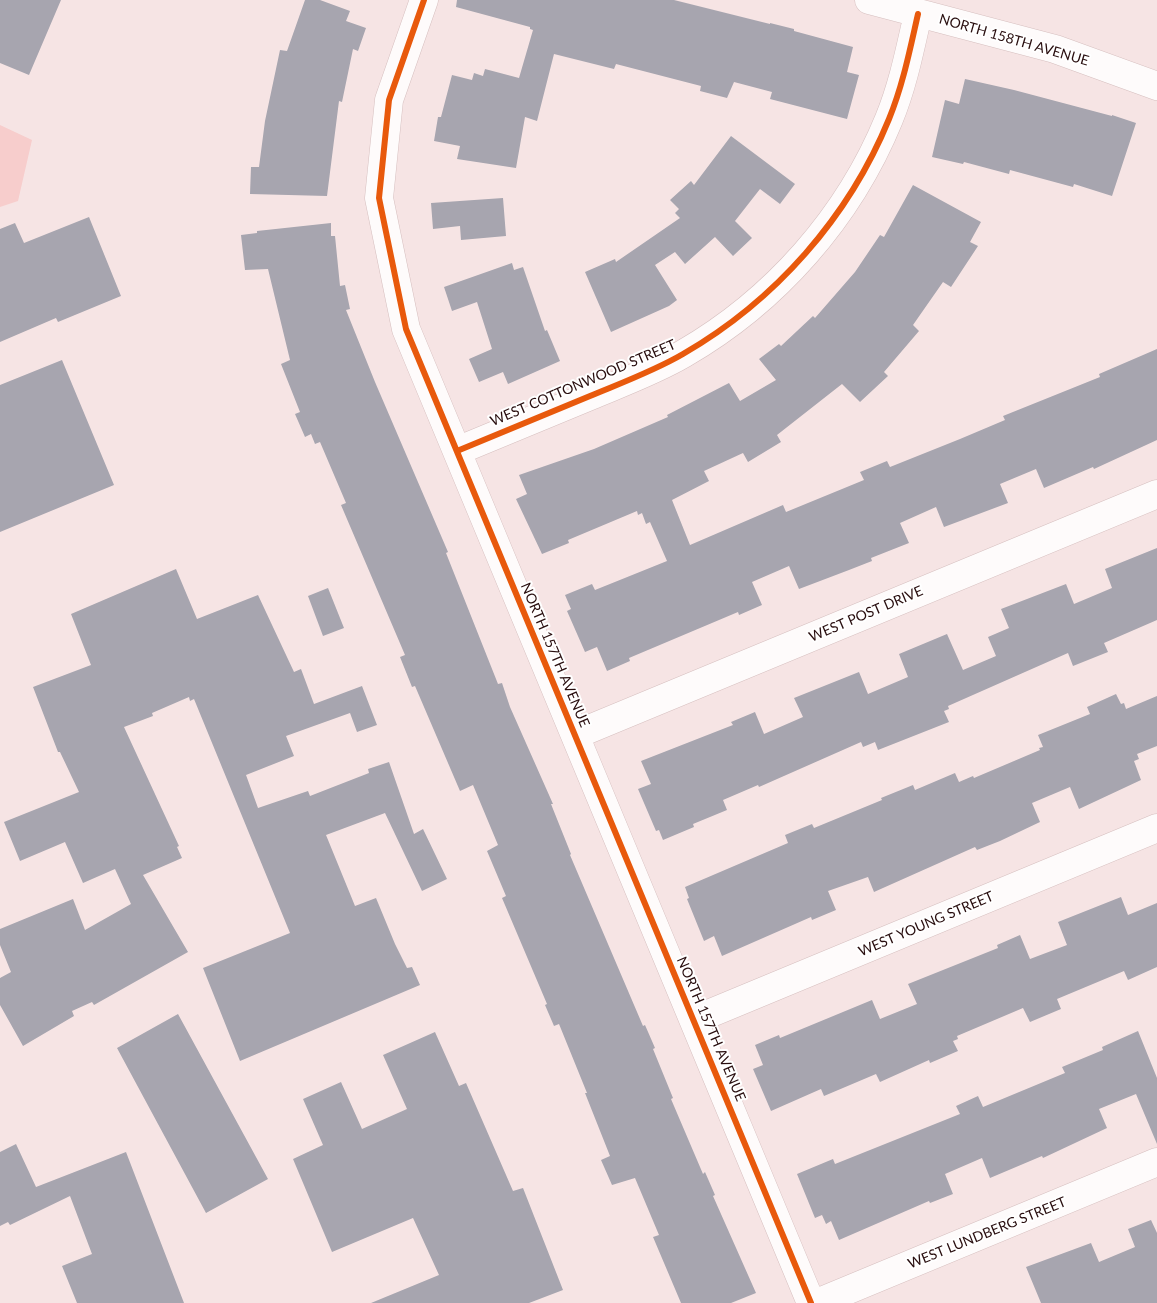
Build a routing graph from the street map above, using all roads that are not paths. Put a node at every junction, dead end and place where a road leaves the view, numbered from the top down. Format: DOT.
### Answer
graph roads {
  1 [pos="424,0"];
  2 [pos="869,0"];
  3 [pos="918,14"];
  4 [pos="1157,86"];
  5 [pos="457,451"];
  6 [pos="1157,494"];
  7 [pos="575,735"];
  8 [pos="1157,828"];
  9 [pos="694,1020"];
  10 [pos="1157,1162"];
  11 [pos="811,1303"];
  12 [pos="817,1303"];
  1 -- 5 [label="street, NORTH 157TH AVENUE"];
  2 -- 3 [label="street, NORTH 158TH AVENUE"];
  3 -- 4 [label="street, NORTH 158TH AVENUE"];
  3 -- 5 [label="street, WEST COTTONWOOD STREET"];
  5 -- 7 [label="street, NORTH 157TH AVENUE"];
  6 -- 7 [label="street, WEST POST DRIVE"];
  7 -- 9 [label="street, NORTH 157TH AVENUE"];
  8 -- 9 [label="street, WEST YOUNG STREET"];
  9 -- 11 [label="street, NORTH 157TH AVENUE"];
  10 -- 12 [label="street, WEST LUNDBERG STREET"];
}
